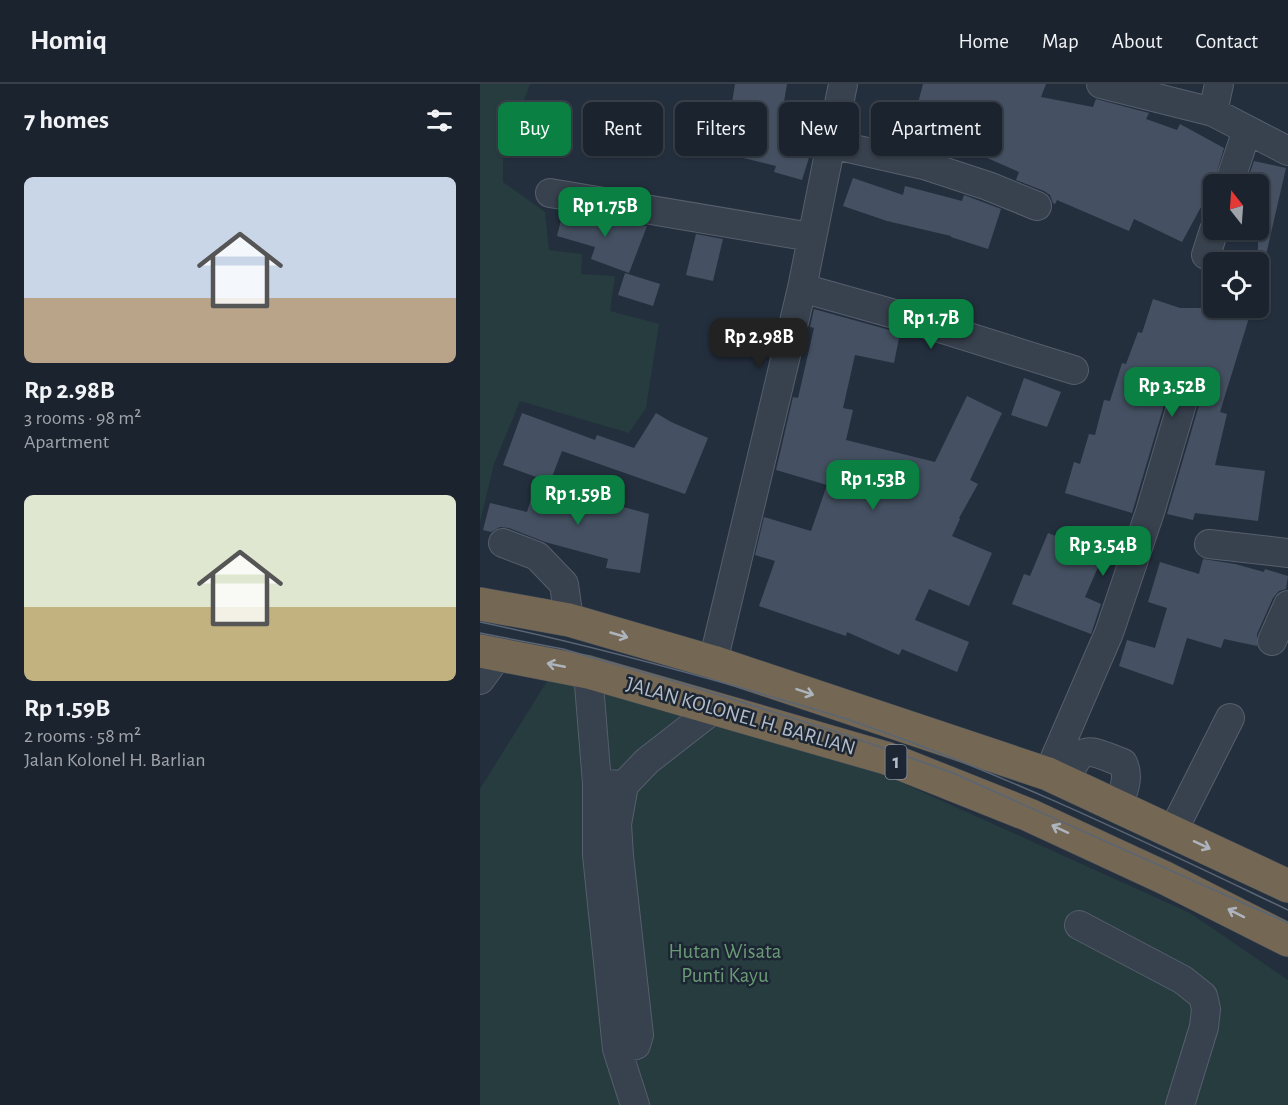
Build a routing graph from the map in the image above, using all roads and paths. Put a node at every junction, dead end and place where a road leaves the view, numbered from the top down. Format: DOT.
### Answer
graph roads {
  1 [pos="1101,84"];
  2 [pos="1219,84"];
  3 [pos="838,85"];
  4 [pos="836,102"];
  5 [pos="1213,112"];
  6 [pos="1247,130"];
  7 [pos="859,150"];
  8 [pos="1288,151"];
  9 [pos="829,156"];
  10 [pos="1232,174"];
  11 [pos="550,193"];
  12 [pos="1037,206"];
  13 [pos="812,237"];
  14 [pos="802,288"];
  15 [pos="1074,370"];
  16 [pos="1186,390"];
  17 [pos="503,543"];
  18 [pos="1209,544"];
  19 [pos="1288,553"];
  20 [pos="480,604"];
  21 [pos="1288,605"];
  22 [pos="569,620"];
  23 [pos="1272,641"];
  24 [pos="489,652"];
  25 [pos="713,662"];
  26 [pos="588,672"];
  27 [pos="480,680"];
  28 [pos="716,708"];
  29 [pos="1230,718"];
  30 [pos="1003,759"];
  31 [pos="1057,778"];
  32 [pos="611,784"];
  33 [pos="987,798"];
  34 [pos="1173,831"];
  35 [pos="1288,886"];
  36 [pos="1079,926"];
  37 [pos="1288,940"];
  38 [pos="635,1105"];
  39 [pos="1180,1105"];
  1 -- 5 [label="street"];
  2 -- 5 [label="street"];
  3 -- 4 [label="street"];
  5 -- 6 [label="street"];
  6 -- 8 [label="street"];
  6 -- 10 [label="street"];
  7 -- 12 [label="street"];
  9 -- 13 [label="street"];
  11 -- 13 [label="street"];
  13 -- 14 [label="street"];
  14 -- 15 [label="street"];
  14 -- 25 [label="street"];
  16 -- 31 [label="street"];
  17 -- 22 [label="street"];
  18 -- 19 [label="street"];
  20 -- 22 [label="highway, JALAN KOLONEL H. BARLIAN / 1"];
  21 -- 23 [label="street"];
  22 -- 25 [label="highway, JALAN KOLONEL H. BARLIAN / 1, one-way"];
  26 -- 24 [label="highway, JALAN KOLONEL H. BARLIAN / 1, one-way"];
  24 -- 27 [label="street"];
  25 -- 30 [label="highway, JALAN KOLONEL H. BARLIAN / 1, one-way"];
  26 -- 28 [label="highway, JALAN KOLONEL H. BARLIAN / 1"];
  26 -- 32 [label="street"];
  28 -- 32 [label="street"];
  28 -- 33 [label="highway, JALAN KOLONEL H. BARLIAN / 1"];
  29 -- 34 [label="street"];
  30 -- 31 [label="highway, JALAN KOLONEL H. BARLIAN / 1"];
  30 -- 33 [label="highway"];
  31 -- 34 [label="highway, JALAN KOLONEL H. BARLIAN / 1"];
  32 -- 38 [label="street"];
  37 -- 33 [label="highway, JALAN KOLONEL H. BARLIAN / 1, one-way"];
  34 -- 35 [label="highway, JALAN KOLONEL H. BARLIAN / 1, one-way"];
  36 -- 39 [label="street"];
}
